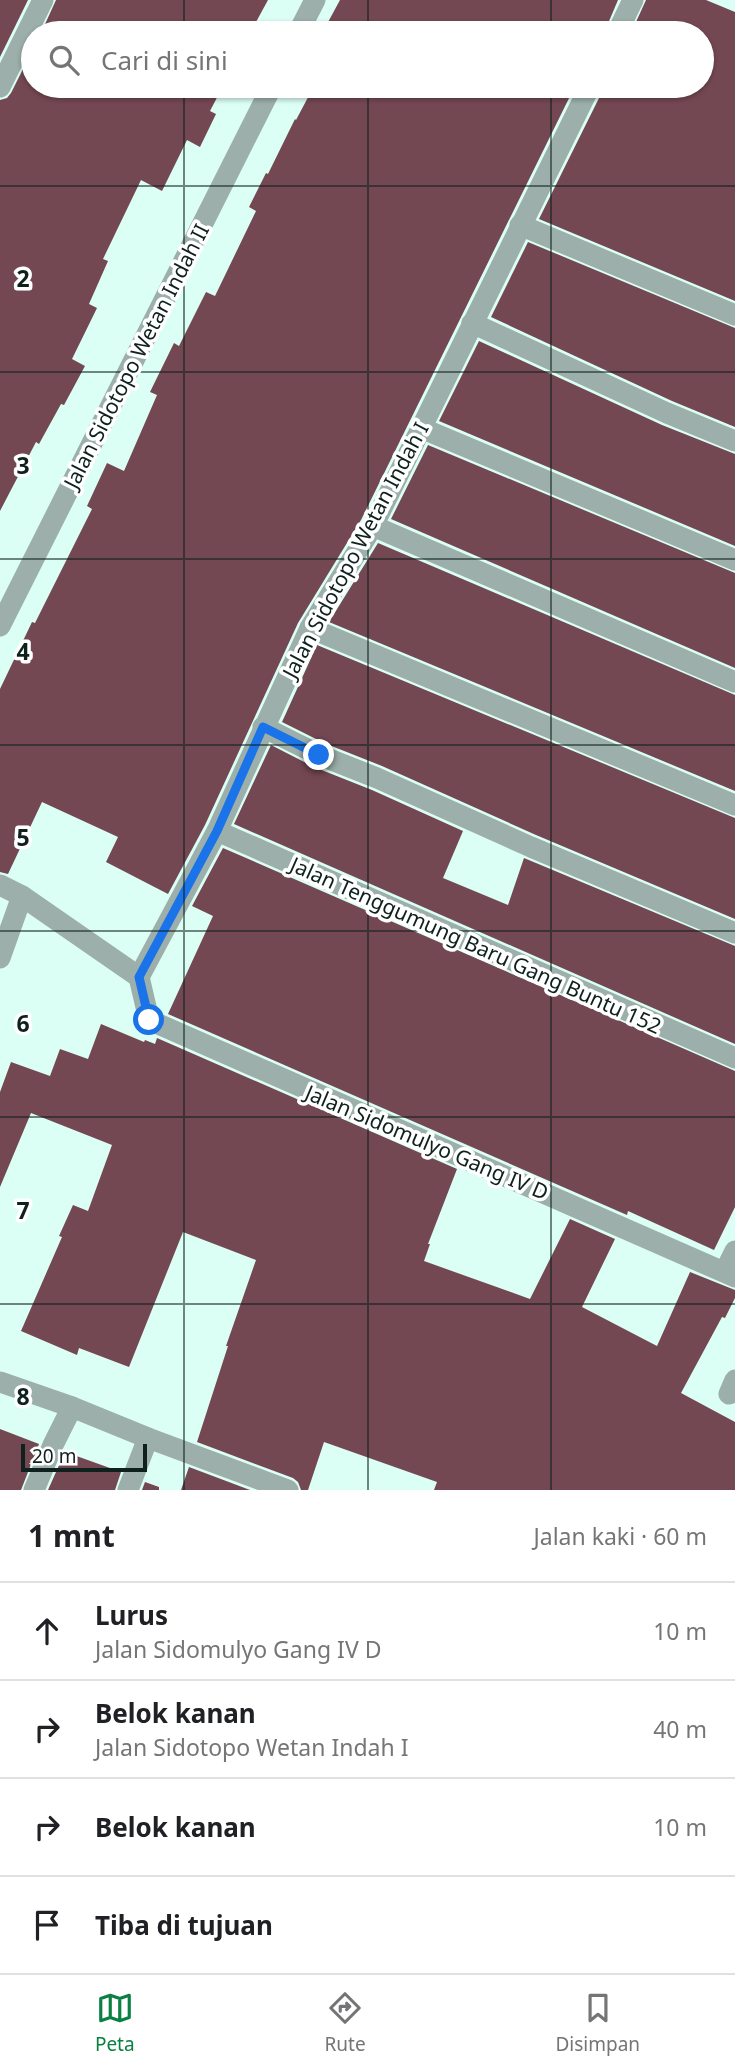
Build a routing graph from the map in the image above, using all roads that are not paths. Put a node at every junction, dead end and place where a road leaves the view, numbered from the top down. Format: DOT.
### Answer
graph roads {
  1 [pos="43,0"];
  2 [pos="315,0"];
  3 [pos="634,0"];
  4 [pos="33,21"];
  5 [pos="304,21"];
  6 [pos="623,21"];
  7 [pos="21,45"];
  8 [pos="0,87"];
  9 [pos="266,98"];
  10 [pos="584,98"];
  11 [pos="520,225"];
  12 [pos="735,315"];
  13 [pos="472,323"];
  14 [pos="421,428"];
  15 [pos="735,441"];
  16 [pos="373,526"];
  17 [pos="735,560"];
  18 [pos="0,626"];
  19 [pos="310,628"];
  20 [pos="735,682"];
  21 [pos="263,727"];
  22 [pos="735,805"];
  23 [pos="217,831"];
  24 [pos="0,885"];
  25 [pos="22,896"];
  26 [pos="735,933"];
  27 [pos="0,958"];
  28 [pos="139,977"];
  29 [pos="735,1058"];
  30 [pos="735,1251"];
  31 [pos="730,1274"];
  32 [pos="0,1382"];
  33 [pos="72,1407"];
  34 [pos="148,1438"];
  35 [pos="282,1489"];
  36 [pos="34,1490"];
  37 [pos="128,1490"];
  1 -- 4 [label="street"];
  2 -- 5 [label="street"];
  3 -- 6 [label="street"];
  7 -- 8 [label="street"];
  9 -- 18 [label="street, Jalan Sidotopo Wetan Indah II"];
  10 -- 11 [label="street, Jalan Sidotopo Wetan Indah I"];
  11 -- 12 [label="street"];
  11 -- 13 [label="street, Jalan Sidotopo Wetan Indah I"];
  13 -- 14 [label="street, Jalan Sidotopo Wetan Indah I"];
  13 -- 15 [label="street"];
  14 -- 16 [label="street, Jalan Sidotopo Wetan Indah I"];
  14 -- 17 [label="street"];
  16 -- 19 [label="street, Jalan Sidotopo Wetan Indah I"];
  16 -- 20 [label="street"];
  19 -- 21 [label="street, Jalan Sidotopo Wetan Indah I"];
  19 -- 22 [label="street"];
  21 -- 23 [label="street, Jalan Sidotopo Wetan Indah I"];
  21 -- 26 [label="street"];
  23 -- 28 [label="street, Jalan Sidotopo Wetan Indah I"];
  23 -- 29 [label="street, Jalan Tenggumung Baru Gang Buntu 152"];
  24 -- 25 [label="street"];
  25 -- 27 [label="street"];
  25 -- 28 [label="street"];
  28 -- 31 [label="street, Jalan Sidomulyo Gang IV D"];
  30 -- 31 [label="street, Jalan Sidomulyo Gang IV D"];
  32 -- 33 [label="street"];
  33 -- 34 [label="street"];
  33 -- 36 [label="street"];
  34 -- 35 [label="street"];
  34 -- 37 [label="street"];
}
